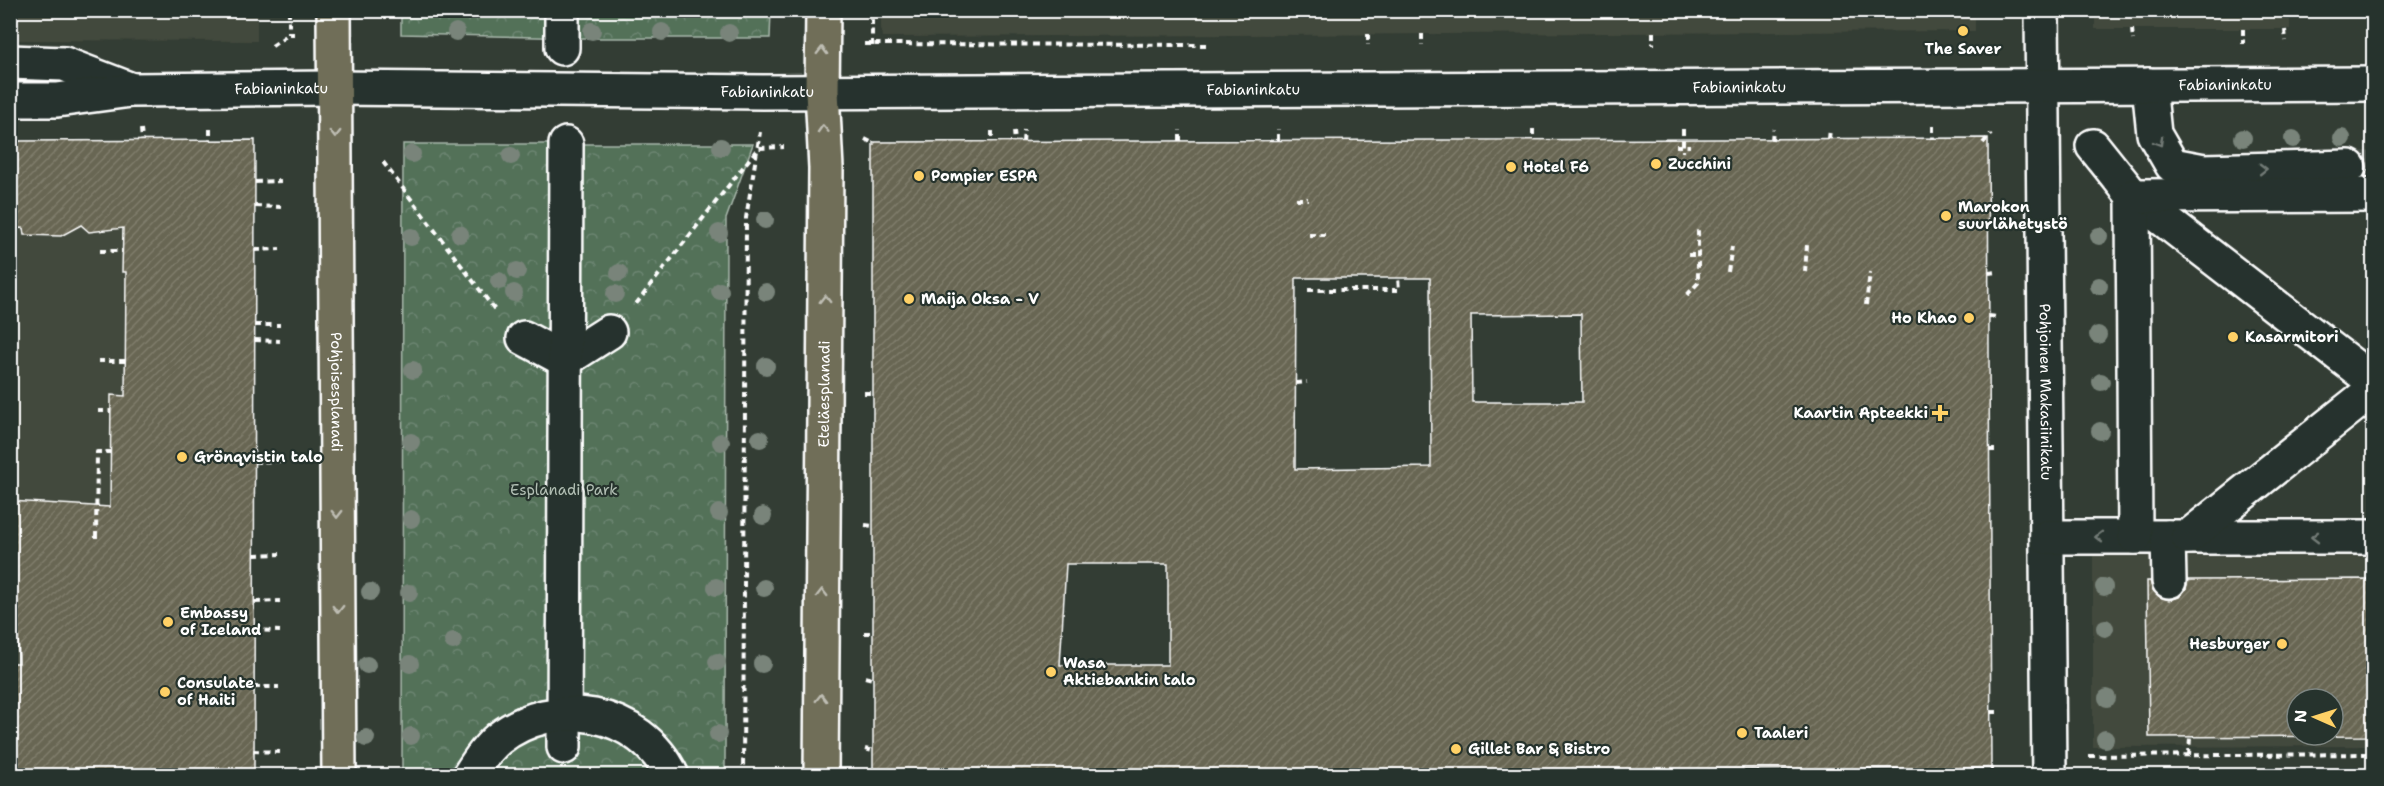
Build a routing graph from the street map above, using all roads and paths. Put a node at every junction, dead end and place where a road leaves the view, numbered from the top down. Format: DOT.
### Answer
graph roads {
  1 [pos="289,10"];
  2 [pos="562,10"];
  3 [pos="823,10"];
  4 [pos="2042,10"];
  5 [pos="334,24"];
  6 [pos="2132,29"];
  7 [pos="2285,30"];
  8 [pos="1653,32"];
  9 [pos="289,34"];
  10 [pos="1368,34"];
  11 [pos="1422,34"];
  12 [pos="2133,40"];
  13 [pos="2286,41"];
  14 [pos="822,42"];
  15 [pos="1210,45"];
  16 [pos="1368,45"];
  17 [pos="1422,45"];
  18 [pos="1653,45"];
  19 [pos="562,48"];
  20 [pos="267,49"];
  21 [pos="10,62"];
  22 [pos="2373,84"];
  23 [pos="2149,85"];
  24 [pos="2043,86"];
  25 [pos="335,88"];
  26 [pos="131,90"];
  27 [pos="822,91"];
  28 [pos="10,100"];
  29 [pos="1683,125"];
  30 [pos="1773,125"];
  31 [pos="1830,125"];
  32 [pos="1933,125"];
  33 [pos="760,128"];
  34 [pos="210,129"];
  35 [pos="1991,134"];
  36 [pos="864,138"];
  37 [pos="1829,139"];
  38 [pos="1933,139"];
  39 [pos="210,140"];
  40 [pos="1772,140"];
  41 [pos="1983,143"];
  42 [pos="566,144"];
  43 [pos="875,144"];
  44 [pos="1683,146"];
  45 [pos="1690,146"];
  46 [pos="2093,146"];
  47 [pos="1676,147"];
  48 [pos="758,148"];
  49 [pos="1683,152"];
  50 [pos="383,162"];
  51 [pos="2349,167"];
  52 [pos="280,181"];
  53 [pos="255,182"];
  54 [pos="2373,195"];
  55 [pos="2133,196"];
  56 [pos="1296,199"];
  57 [pos="1308,199"];
  58 [pos="255,206"];
  59 [pos="281,207"];
  60 [pos="1698,227"];
  61 [pos="1309,235"];
  62 [pos="1325,235"];
  63 [pos="1807,245"];
  64 [pos="1732,246"];
  65 [pos="280,249"];
  66 [pos="255,250"];
  67 [pos="100,251"];
  68 [pos="122,251"];
  69 [pos="1688,255"];
  70 [pos="1699,255"];
  71 [pos="1728,272"];
  72 [pos="1805,272"];
  73 [pos="1870,272"];
  74 [pos="1998,272"];
  75 [pos="1989,273"];
  76 [pos="1398,278"];
  77 [pos="1308,290"];
  78 [pos="1687,295"];
  79 [pos="1866,305"];
  80 [pos="1989,316"];
  81 [pos="1997,317"];
  82 [pos="255,325"];
  83 [pos="280,325"];
  84 [pos="609,332"];
  85 [pos="524,338"];
  86 [pos="255,340"];
  87 [pos="280,341"];
  88 [pos="565,360"];
  89 [pos="98,361"];
  90 [pos="125,361"];
  91 [pos="1296,382"];
  92 [pos="1307,382"];
  93 [pos="2373,382"];
  94 [pos="2373,389"];
  95 [pos="98,411"];
  96 [pos="111,411"];
  97 [pos="1989,450"];
  98 [pos="1998,450"];
  99 [pos="110,452"];
  100 [pos="280,460"];
  101 [pos="254,462"];
  102 [pos="864,525"];
  103 [pos="873,526"];
  104 [pos="2047,537"];
  105 [pos="2162,537"];
  106 [pos="2373,537"];
  107 [pos="96,538"];
  108 [pos="280,554"];
  109 [pos="255,555"];
  110 [pos="2164,581"];
  111 [pos="280,601"];
  112 [pos="255,602"];
  113 [pos="254,630"];
  114 [pos="280,631"];
  115 [pos="864,633"];
  116 [pos="873,633"];
  117 [pos="864,677"];
  118 [pos="873,679"];
  119 [pos="254,687"];
  120 [pos="279,687"];
  121 [pos="1991,712"];
  122 [pos="2000,712"];
  123 [pos="566,713"];
  124 [pos="2190,737"];
  125 [pos="564,747"];
  126 [pos="865,749"];
  127 [pos="253,751"];
  128 [pos="873,751"];
  129 [pos="280,752"];
  130 [pos="2373,754"];
  131 [pos="2189,755"];
  132 [pos="2049,766"];
  133 [pos="1687,770"];
  134 [pos="339,776"];
  135 [pos="469,776"];
  136 [pos="672,776"];
  137 [pos="743,776"];
  138 [pos="821,776"];
  139 [pos="1686,776"];
  1 -- 9 [label="path"];
  2 -- 19 [label="street"];
  3 -- 14 [label="main road, Eteläesplanadi"];
  4 -- 24 [label="street, Pohjoinen Makasiinikatu"];
  5 -- 9 [label="path"];
  5 -- 25 [label="main road, Pohjoisesplanadi"];
  6 -- 12 [label="path"];
  7 -- 13 [label="path"];
  8 -- 18 [label="path"];
  9 -- 20 [label="path"];
  10 -- 16 [label="path"];
  11 -- 17 [label="path"];
  14 -- 15 [label="path"];
  27 -- 14 [label="main road, Eteläesplanadi, one-way"];
  21 -- 26 [label="street, Fabianinkatu"];
  22 -- 23 [label="street, Fabianinkatu"];
  23 -- 24 [label="street, Fabianinkatu"];
  23 -- 51 [label="street, one-way"];
  24 -- 27 [label="street, Fabianinkatu"];
  24 -- 104 [label="street, Pohjoinen Makasiinikatu"];
  25 -- 26 [label="street, Fabianinkatu"];
  25 -- 27 [label="street, Fabianinkatu"];
  25 -- 134 [label="main road, Pohjoisesplanadi, one-way"];
  26 -- 28 [label="street, Fabianinkatu"];
  138 -- 27 [label="main road, Eteläesplanadi, one-way"];
  29 -- 44 [label="path"];
  30 -- 40 [label="path"];
  31 -- 37 [label="path"];
  32 -- 38 [label="path"];
  33 -- 48 [label="path"];
  34 -- 39 [label="path"];
  35 -- 41 [label="path"];
  36 -- 43 [label="path"];
  42 -- 88 [label="street"];
  44 -- 45 [label="path"];
  44 -- 47 [label="path"];
  44 -- 49 [label="path"];
  46 -- 55 [label="street"];
  48 -- 84 [label="path"];
  48 -- 137 [label="path"];
  50 -- 85 [label="path"];
  52 -- 53 [label="path"];
  54 -- 55 [label="street"];
  55 -- 93 [label="street"];
  55 -- 105 [label="street"];
  56 -- 57 [label="path"];
  58 -- 59 [label="path"];
  60 -- 70 [label="path"];
  61 -- 62 [label="path"];
  63 -- 72 [label="path"];
  64 -- 71 [label="path"];
  65 -- 66 [label="path"];
  67 -- 68 [label="path"];
  69 -- 70 [label="path"];
  70 -- 78 [label="path"];
  73 -- 79 [label="path"];
  74 -- 75 [label="path"];
  76 -- 77 [label="path"];
  80 -- 81 [label="path"];
  82 -- 83 [label="path"];
  84 -- 88 [label="street"];
  85 -- 88 [label="street"];
  86 -- 87 [label="path"];
  88 -- 123 [label="street"];
  89 -- 90 [label="path"];
  91 -- 92 [label="path"];
  94 -- 105 [label="street"];
  95 -- 96 [label="path"];
  97 -- 98 [label="path"];
  99 -- 107 [label="path"];
  100 -- 101 [label="path"];
  102 -- 103 [label="path"];
  105 -- 104 [label="street, one-way"];
  104 -- 132 [label="street, Pohjoinen Makasiinikatu"];
  106 -- 105 [label="street, one-way"];
  105 -- 110 [label="street"];
  108 -- 109 [label="path"];
  111 -- 112 [label="path"];
  113 -- 114 [label="path"];
  115 -- 116 [label="path"];
  117 -- 118 [label="path"];
  119 -- 120 [label="path"];
  121 -- 122 [label="path"];
  123 -- 125 [label="street"];
  123 -- 135 [label="street"];
  123 -- 136 [label="street"];
  124 -- 131 [label="path"];
  126 -- 128 [label="path"];
  127 -- 129 [label="path"];
  130 -- 131 [label="path"];
  131 -- 132 [label="path"];
  133 -- 139 [label="path"];
}
